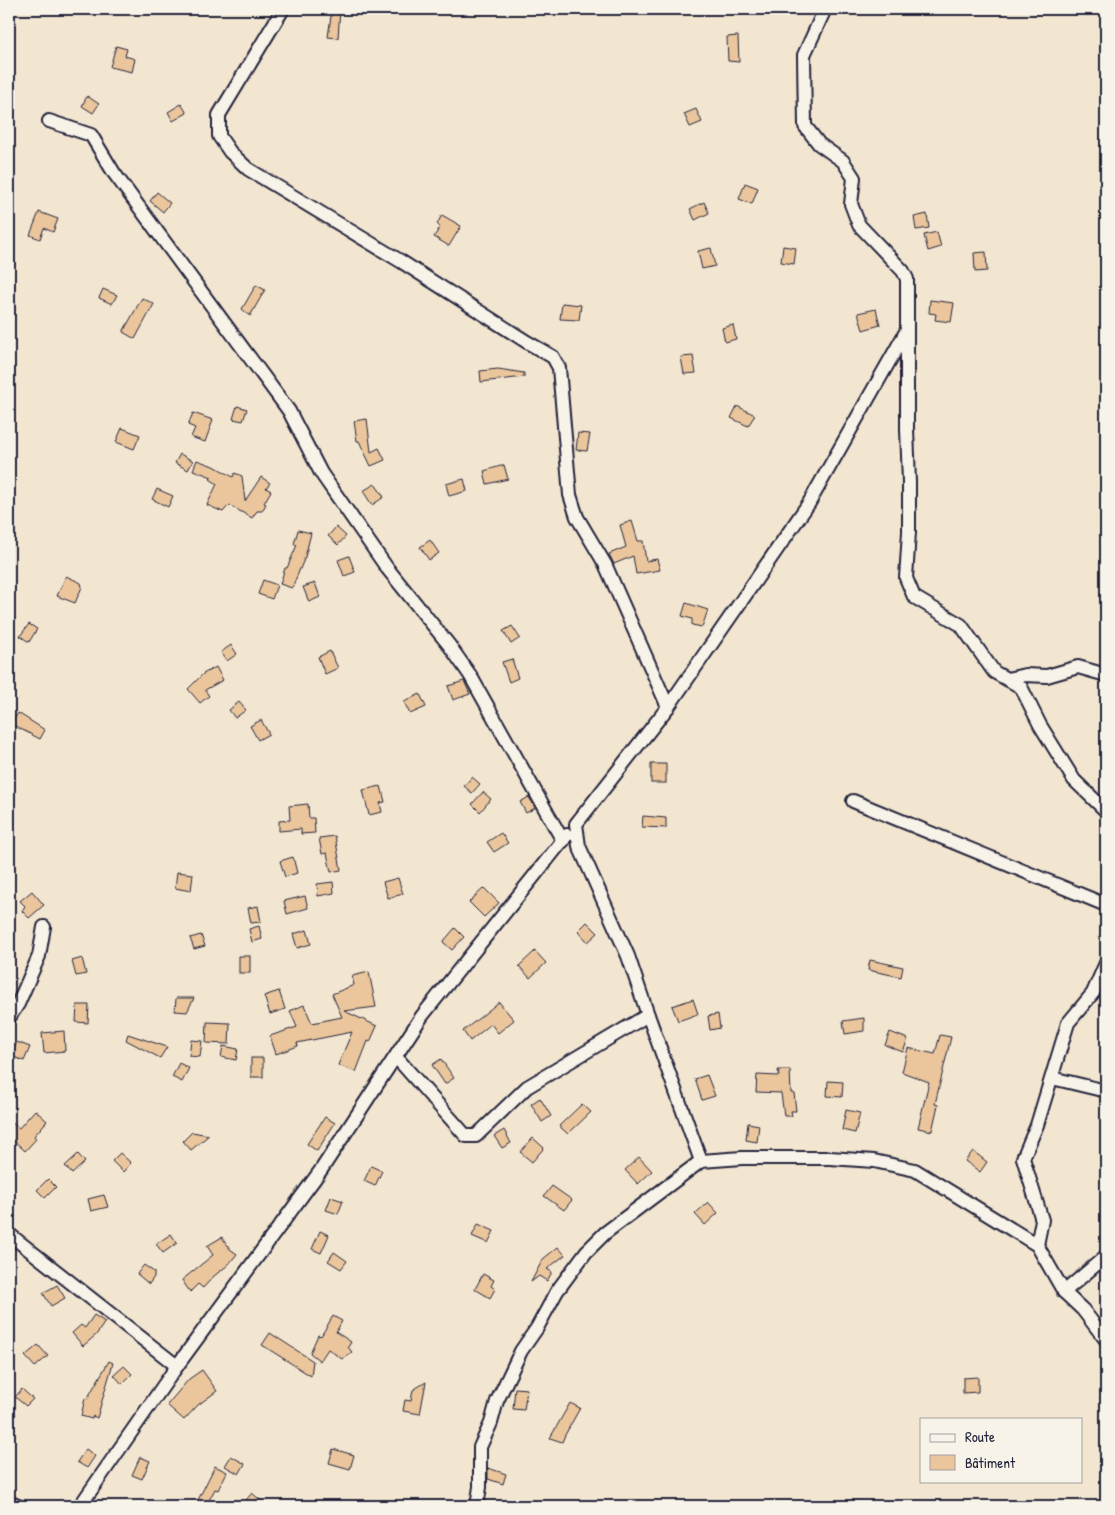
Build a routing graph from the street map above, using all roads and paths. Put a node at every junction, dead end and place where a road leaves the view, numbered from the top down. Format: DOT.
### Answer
graph roads {
  1 [pos="283,9"];
  2 [pos="825,9"];
  3 [pos="49,121"];
  4 [pos="907,330"];
  5 [pos="1106,675"];
  6 [pos="1007,679"];
  7 [pos="668,707"];
  8 [pos="853,802"];
  9 [pos="1106,811"];
  10 [pos="576,824"];
  11 [pos="563,841"];
  12 [pos="1106,905"];
  13 [pos="44,927"];
  14 [pos="1106,963"];
  15 [pos="648,1016"];
  16 [pos="9,1018"];
  17 [pos="396,1057"];
  18 [pos="1052,1078"];
  19 [pos="1106,1091"];
  20 [pos="700,1161"];
  21 [pos="9,1234"];
  22 [pos="1037,1246"];
  23 [pos="1106,1256"];
  24 [pos="1064,1292"];
  25 [pos="1106,1340"];
  26 [pos="178,1366"];
  27 [pos="9,1502"];
  28 [pos="18,1506"];
  29 [pos="80,1506"];
  30 [pos="477,1506"];
  1 -- 7 [label="street"];
  2 -- 4 [label="street"];
  3 -- 11 [label="street"];
  4 -- 6 [label="street"];
  4 -- 7 [label="street"];
  5 -- 6 [label="street"];
  6 -- 9 [label="street"];
  7 -- 10 [label="street"];
  8 -- 12 [label="street"];
  10 -- 11 [label="street"];
  10 -- 15 [label="street"];
  11 -- 17 [label="street"];
  13 -- 16 [label="street"];
  14 -- 18 [label="street"];
  15 -- 17 [label="street"];
  15 -- 20 [label="street"];
  17 -- 26 [label="street"];
  18 -- 19 [label="street"];
  18 -- 22 [label="street"];
  20 -- 22 [label="street"];
  20 -- 30 [label="street"];
  21 -- 26 [label="street"];
  22 -- 24 [label="street"];
  23 -- 24 [label="street"];
  24 -- 25 [label="street"];
  26 -- 29 [label="street"];
  27 -- 28 [label="street"];
}
